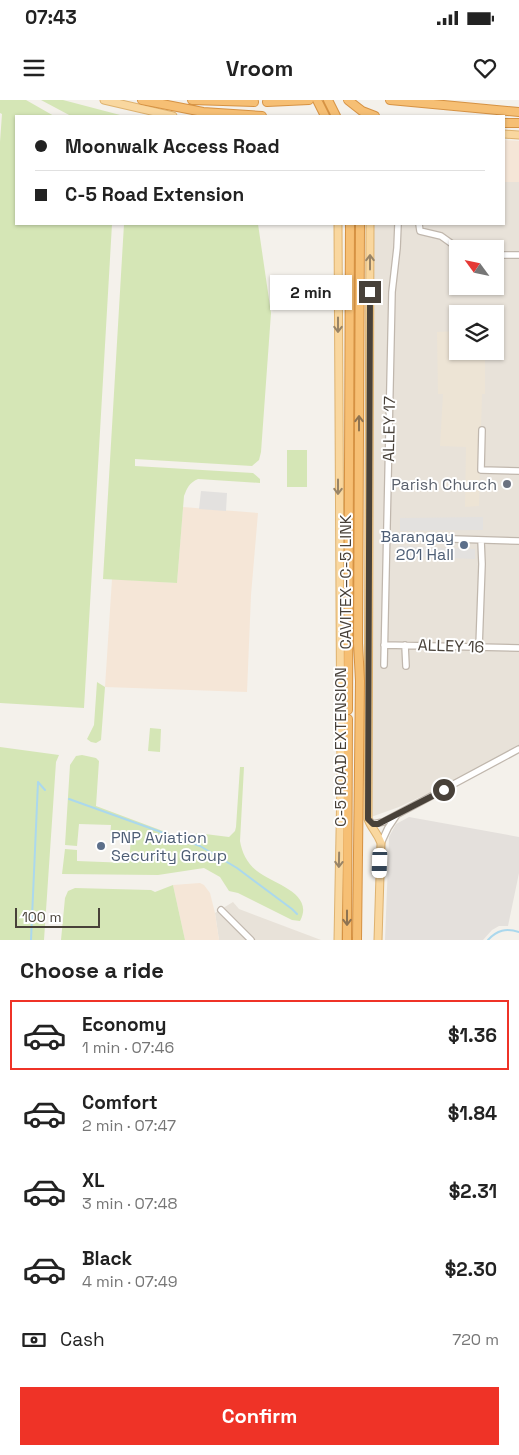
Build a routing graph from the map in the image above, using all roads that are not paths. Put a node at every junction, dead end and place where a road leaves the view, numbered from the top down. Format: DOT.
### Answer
graph roads {
  1 [pos="104,100"];
  2 [pos="142,100"];
  3 [pos="192,100"];
  4 [pos="309,100"];
  5 [pos="316,100"];
  6 [pos="328,100"];
  7 [pos="348,100"];
  8 [pos="390,100"];
  9 [pos="254,102"];
  10 [pos="267,102"];
  11 [pos="519,112"];
  12 [pos="169,115"];
  13 [pos="247,115"];
  14 [pos="324,115"];
  15 [pos="336,115"];
  16 [pos="372,115"];
  17 [pos="505,122"];
  18 [pos="519,123"];
  19 [pos="505,134"];
  20 [pos="519,135"];
  21 [pos="338,225"];
  22 [pos="350,225"];
  23 [pos="360,225"];
  24 [pos="370,225"];
  25 [pos="398,225"];
  26 [pos="419,225"];
  27 [pos="449,242"];
  28 [pos="504,255"];
  29 [pos="519,255"];
  30 [pos="482,430"];
  31 [pos="519,471"];
  32 [pos="388,537"];
  33 [pos="481,540"];
  34 [pos="519,541"];
  35 [pos="384,645"];
  36 [pos="405,645"];
  37 [pos="479,647"];
  38 [pos="519,648"];
  39 [pos="384,665"];
  40 [pos="406,666"];
  41 [pos="348,710"];
  42 [pos="348,719"];
  43 [pos="519,749"];
  44 [pos="398,814"];
  45 [pos="368,819"];
  46 [pos="381,843"];
  47 [pos="221,910"];
  48 [pos="252,940"];
  49 [pos="338,940"];
  50 [pos="347,940"];
  51 [pos="357,940"];
  52 [pos="378,940"];
  1 -- 12 [label="main road"];
  2 -- 13 [label="highway"];
  3 -- 9 [label="highway"];
  4 -- 10 [label="highway"];
  5 -- 14 [label="highway"];
  6 -- 15 [label="highway"];
  7 -- 16 [label="highway"];
  8 -- 11 [label="highway"];
  17 -- 18 [label="highway"];
  19 -- 20 [label="main road"];
  21 -- 49 [label="main road, C-5 ROAD EXTENSION, one-way"];
  22 -- 41 [label="highway, CAVITEX–C-5 LINK"];
  51 -- 23 [label="highway, CAVITEX–C-5 LINK, one-way"];
  45 -- 24 [label="main road, C-5 ROAD EXTENSION, one-way"];
  25 -- 32 [label="street, ALLEY 17"];
  26 -- 27 [label="street"];
  28 -- 29 [label="street"];
  30 -- 31 [label="street"];
  32 -- 33 [label="street"];
  32 -- 35 [label="street, ALLEY 17"];
  33 -- 34 [label="street"];
  33 -- 37 [label="street"];
  35 -- 36 [label="street, ALLEY 16"];
  35 -- 39 [label="street, ALLEY 17"];
  36 -- 37 [label="street, ALLEY 16"];
  36 -- 40 [label="street"];
  37 -- 38 [label="street, ALLEY 16"];
  42 -- 50 [label="highway, one-way"];
  43 -- 44 [label="street"];
  44 -- 45 [label="street"];
  44 -- 46 [label="street"];
  45 -- 46 [label="main road, C-5 ROAD EXTENSION"];
  46 -- 52 [label="main road"];
  47 -- 48 [label="street"];
}
